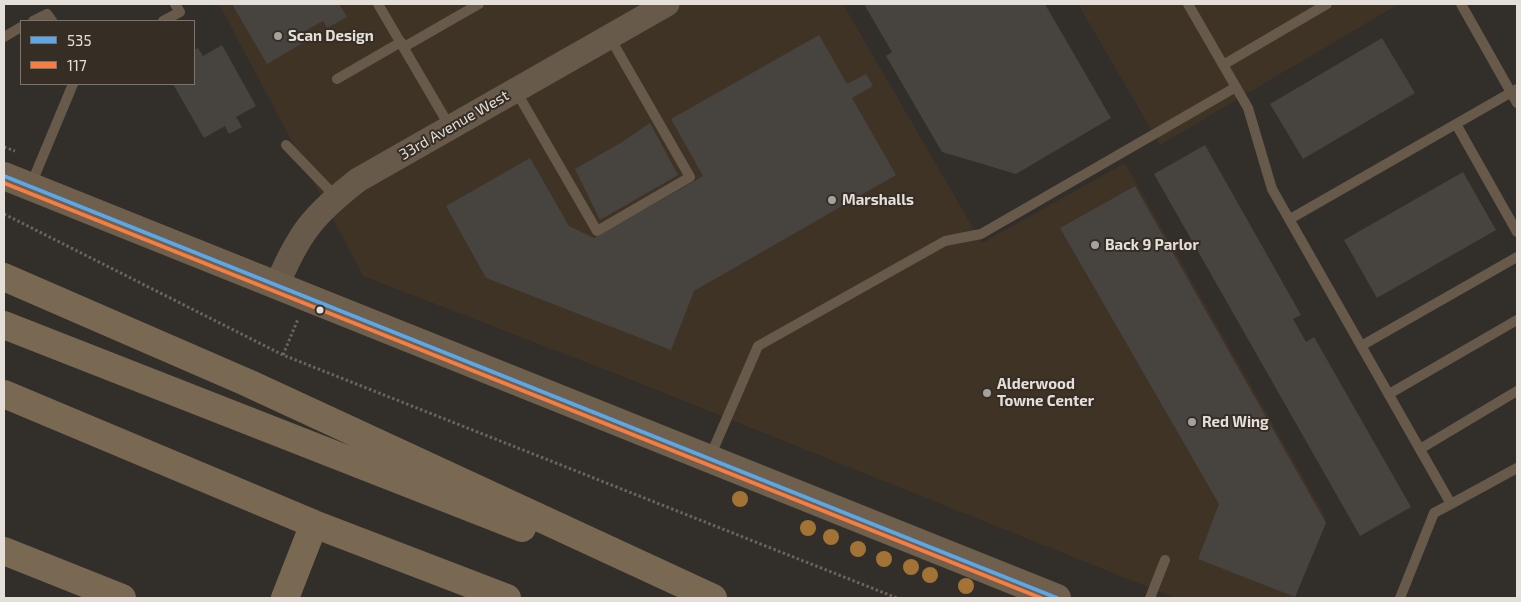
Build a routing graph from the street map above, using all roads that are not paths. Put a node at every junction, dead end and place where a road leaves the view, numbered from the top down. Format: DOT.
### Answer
graph roads {
  1 [pos="175,4"];
  2 [pos="378,4"];
  3 [pos="479,4"];
  4 [pos="667,4"];
  5 [pos="1188,4"];
  6 [pos="1327,4"];
  7 [pos="1461,4"];
  8 [pos="35,20"];
  9 [pos="51,20"];
  10 [pos="164,20"];
  11 [pos="20,29"];
  12 [pos="609,36"];
  13 [pos="4,37"];
  14 [pos="403,44"];
  15 [pos="1223,65"];
  16 [pos="337,78"];
  17 [pos="73,85"];
  18 [pos="1236,87"];
  19 [pos="516,90"];
  20 [pos="1514,91"];
  21 [pos="1517,103"];
  22 [pos="1456,124"];
  23 [pos="450,127"];
  24 [pos="286,145"];
  25 [pos="4,176"];
  26 [pos="30,187"];
  27 [pos="336,197"];
  28 [pos="1290,219"];
  29 [pos="1517,232"];
  30 [pos="1517,257"];
  31 [pos="4,277"];
  32 [pos="277,285"];
  33 [pos="1517,320"];
  34 [pos="4,325"];
  35 [pos="1361,346"];
  36 [pos="1517,392"];
  37 [pos="4,394"];
  38 [pos="1389,394"];
  39 [pos="1420,449"];
  40 [pos="710,458"];
  41 [pos="1517,468"];
  42 [pos="1451,504"];
  43 [pos="314,524"];
  44 [pos="4,551"];
  45 [pos="1165,560"];
  46 [pos="4,566"];
  47 [pos="113,598"];
  48 [pos="122,598"];
  49 [pos="285,598"];
  50 [pos="507,598"];
  51 [pos="700,598"];
  52 [pos="713,598"];
  53 [pos="1057,598"];
  54 [pos="1150,598"];
  55 [pos="1400,598"];
  1 -- 10 [label="lane"];
  2 -- 14 [label="lane"];
  3 -- 14 [label="lane"];
  4 -- 12 [label="street, 33rd Avenue West"];
  5 -- 15 [label="lane"];
  6 -- 15 [label="lane"];
  7 -- 20 [label="lane"];
  8 -- 9 [label="lane"];
  11 -- 13 [label="lane"];
  12 -- 19 [label="street, 33rd Avenue West"];
  12 -- 19 [label="lane"];
  14 -- 16 [label="lane"];
  14 -- 23 [label="lane"];
  15 -- 18 [label="lane"];
  17 -- 26 [label="lane"];
  18 -- 28 [label="lane"];
  18 -- 40 [label="lane"];
  19 -- 23 [label="street, 33rd Avenue West"];
  20 -- 21 [label="lane"];
  20 -- 22 [label="lane"];
  22 -- 28 [label="lane"];
  22 -- 29 [label="lane"];
  23 -- 27 [label="street, 33rd Avenue West"];
  24 -- 27 [label="lane"];
  25 -- 26 [label="main road"];
  26 -- 32 [label="main road"];
  27 -- 32 [label="street, 33rd Avenue West"];
  28 -- 35 [label="lane"];
  30 -- 35 [label="lane"];
  31 -- 52 [label="highway"];
  32 -- 40 [label="main road"];
  33 -- 38 [label="lane"];
  34 -- 51 [label="highway"];
  35 -- 38 [label="lane"];
  36 -- 39 [label="lane"];
  37 -- 43 [label="highway"];
  38 -- 39 [label="lane"];
  39 -- 42 [label="lane"];
  40 -- 53 [label="main road"];
  41 -- 42 [label="lane"];
  42 -- 55 [label="lane"];
  43 -- 49 [label="highway"];
  43 -- 50 [label="highway"];
  44 -- 48 [label="highway"];
  45 -- 54 [label="lane"];
  46 -- 47 [label="highway"];
}
